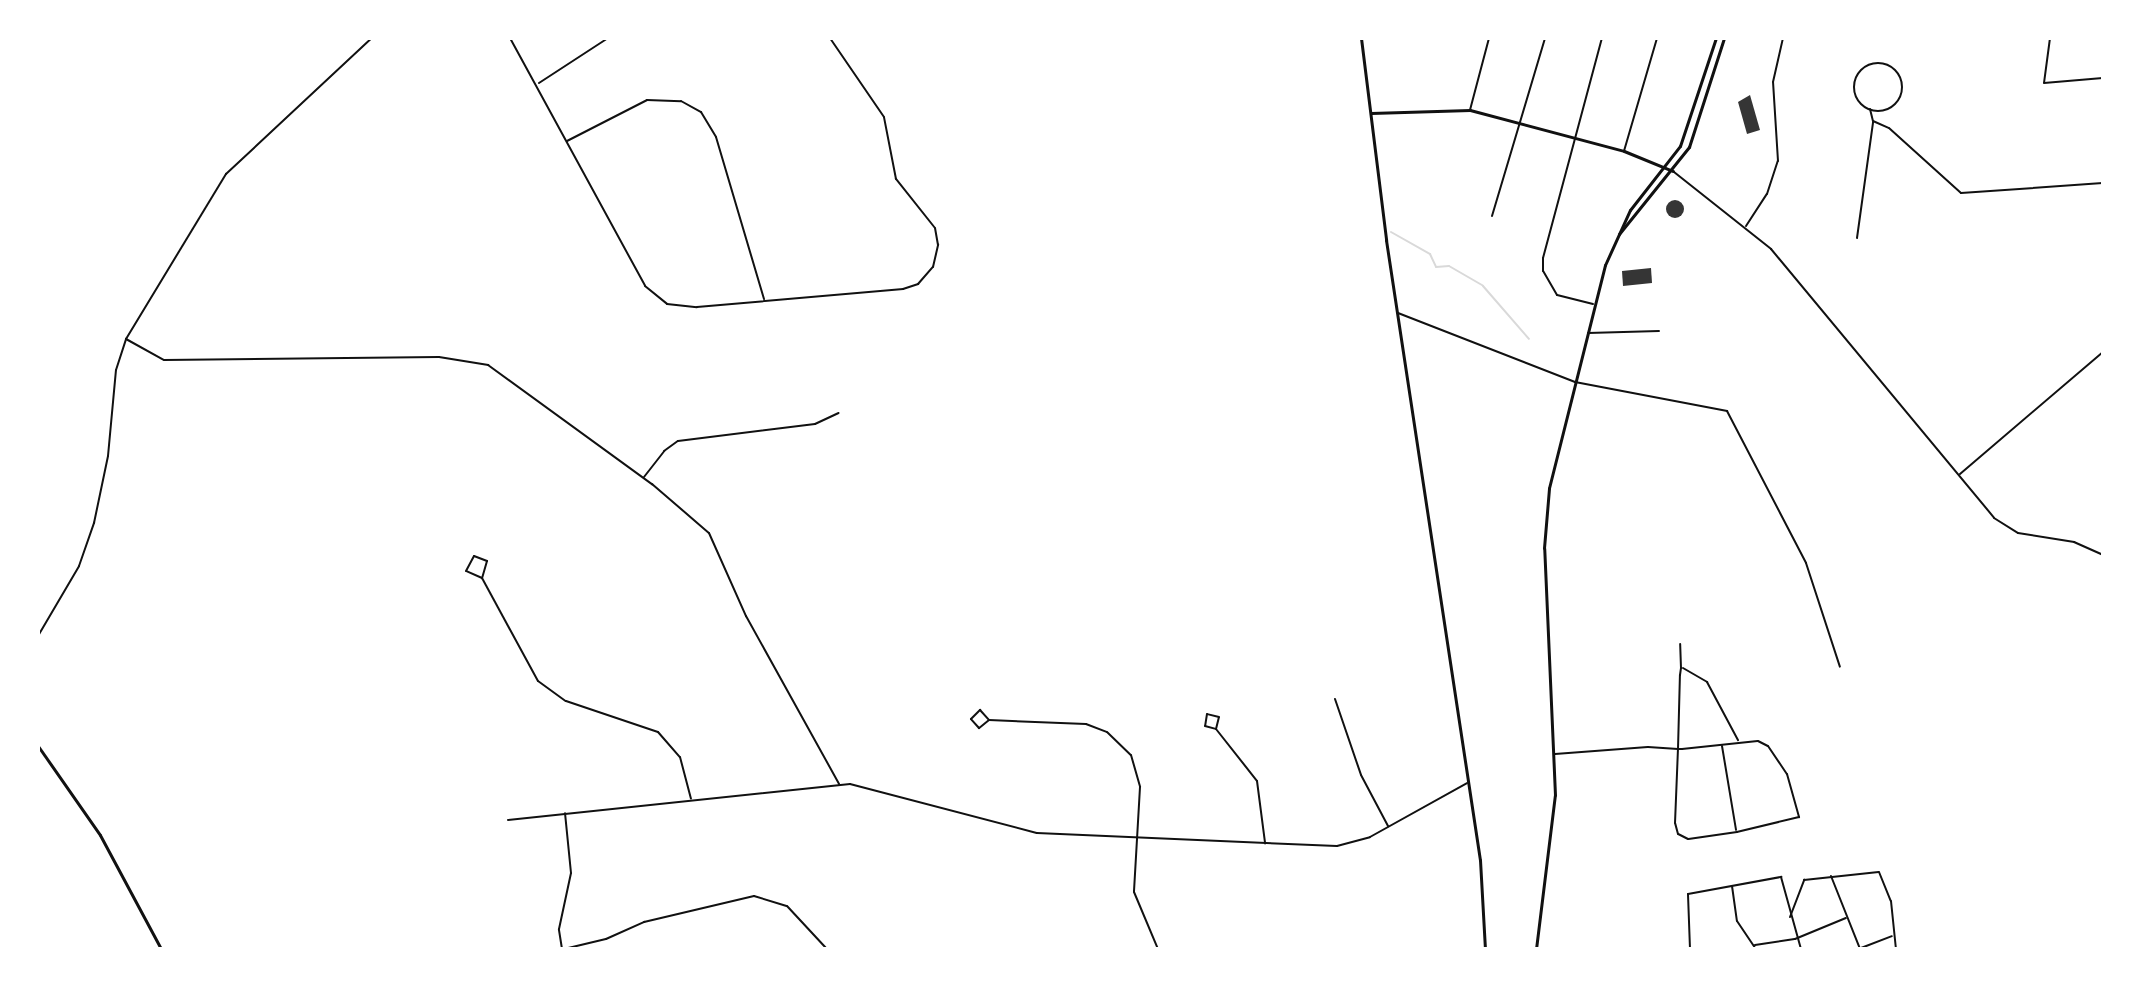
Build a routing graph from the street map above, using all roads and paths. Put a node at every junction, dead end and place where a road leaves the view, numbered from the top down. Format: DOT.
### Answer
graph roads {
  1 [pos="372,38"];
  2 [pos="510,38"];
  3 [pos="608,38"];
  4 [pos="830,38"];
  5 [pos="1361,38"];
  6 [pos="1489,38"];
  7 [pos="1545,38"];
  8 [pos="1602,38"];
  9 [pos="1657,38"];
  10 [pos="1716,38"];
  11 [pos="1724,38"];
  12 [pos="1783,38"];
  13 [pos="2050,38"];
  14 [pos="2103,78"];
  15 [pos="537,84"];
  16 [pos="1870,109"];
  17 [pos="1470,110"];
  18 [pos="1371,113"];
  19 [pos="1873,121"];
  20 [pos="1521,123"];
  21 [pos="1574,138"];
  22 [pos="567,141"];
  23 [pos="1624,151"];
  24 [pos="1666,167"];
  25 [pos="1673,171"];
  26 [pos="2103,183"];
  27 [pos="1492,216"];
  28 [pos="1746,226"];
  29 [pos="1619,234"];
  30 [pos="1857,238"];
  31 [pos="764,300"];
  32 [pos="1594,304"];
  33 [pos="1397,313"];
  34 [pos="1659,331"];
  35 [pos="1587,333"];
  36 [pos="126,339"];
  37 [pos="2103,352"];
  38 [pos="1575,382"];
  39 [pos="839,413"];
  40 [pos="1959,475"];
  41 [pos="644,478"];
  42 [pos="2103,555"];
  43 [pos="482,578"];
  44 [pos="38,636"];
  45 [pos="1680,644"];
  46 [pos="1840,667"];
  47 [pos="1681,668"];
  48 [pos="1335,699"];
  49 [pos="989,720"];
  50 [pos="1216,729"];
  51 [pos="1739,741"];
  52 [pos="1722,745"];
  53 [pos="38,746"];
  54 [pos="1678,749"];
  55 [pos="1555,754"];
  56 [pos="1468,783"];
  57 [pos="840,785"];
  58 [pos="691,800"];
  59 [pos="565,813"];
  60 [pos="508,820"];
  61 [pos="1389,827"];
  62 [pos="1737,832"];
  63 [pos="1136,838"];
  64 [pos="1266,844"];
  65 [pos="1831,875"];
  66 [pos="1731,885"];
  67 [pos="1789,917"];
  68 [pos="1846,918"];
  69 [pos="1892,936"];
  70 [pos="1795,939"];
  71 [pos="1755,947"];
  72 [pos="161,949"];
  73 [pos="563,949"];
  74 [pos="827,949"];
  75 [pos="1158,949"];
  76 [pos="1485,949"];
  77 [pos="1536,949"];
  78 [pos="1690,949"];
  79 [pos="1801,949"];
  80 [pos="1860,949"];
  81 [pos="1896,949"];
  1 -- 36 [label="street"];
  2 -- 15 [label="street"];
  3 -- 15 [label="street"];
  4 -- 31 [label="street"];
  5 -- 18 [label="main road"];
  6 -- 17 [label="street"];
  7 -- 20 [label="street"];
  8 -- 21 [label="street"];
  9 -- 23 [label="street"];
  10 -- 24 [label="main road"];
  11 -- 25 [label="main road"];
  12 -- 28 [label="street"];
  13 -- 14 [label="street"];
  15 -- 22 [label="street"];
  16 -- 16 [label="street"];
  16 -- 19 [label="street"];
  17 -- 18 [label="main road"];
  17 -- 20 [label="main road"];
  18 -- 33 [label="main road"];
  19 -- 26 [label="street"];
  19 -- 30 [label="street"];
  20 -- 21 [label="main road"];
  20 -- 27 [label="street"];
  21 -- 23 [label="main road"];
  21 -- 32 [label="street"];
  22 -- 31 [label="street"];
  22 -- 31 [label="street"];
  23 -- 24 [label="main road"];
  24 -- 25 [label="main road"];
  24 -- 29 [label="main road"];
  25 -- 28 [label="street"];
  25 -- 29 [label="main road"];
  28 -- 40 [label="street"];
  29 -- 32 [label="main road"];
  32 -- 35 [label="main road"];
  33 -- 38 [label="street"];
  33 -- 56 [label="main road"];
  34 -- 35 [label="street"];
  35 -- 38 [label="main road"];
  36 -- 41 [label="street"];
  36 -- 44 [label="street"];
  37 -- 40 [label="street"];
  38 -- 46 [label="street"];
  38 -- 55 [label="main road"];
  39 -- 41 [label="street"];
  40 -- 42 [label="street"];
  41 -- 57 [label="street"];
  43 -- 43 [label="street"];
  43 -- 58 [label="street"];
  45 -- 47 [label="street"];
  47 -- 51 [label="street"];
  47 -- 54 [label="street"];
  48 -- 61 [label="street"];
  49 -- 49 [label="street"];
  49 -- 63 [label="street"];
  50 -- 50 [label="street"];
  50 -- 64 [label="street"];
  51 -- 52 [label="street"];
  51 -- 62 [label="street"];
  52 -- 54 [label="street"];
  52 -- 62 [label="street"];
  53 -- 72 [label="main road"];
  54 -- 55 [label="street"];
  54 -- 62 [label="street"];
  55 -- 77 [label="main road"];
  56 -- 61 [label="street"];
  56 -- 76 [label="main road"];
  57 -- 58 [label="street"];
  57 -- 63 [label="street"];
  58 -- 59 [label="street"];
  59 -- 60 [label="street"];
  59 -- 73 [label="street"];
  61 -- 64 [label="street"];
  63 -- 64 [label="street"];
  63 -- 75 [label="street"];
  65 -- 67 [label="street"];
  65 -- 68 [label="street"];
  65 -- 69 [label="street"];
  66 -- 67 [label="street"];
  66 -- 71 [label="street"];
  66 -- 78 [label="street"];
  67 -- 70 [label="street"];
  68 -- 70 [label="street"];
  68 -- 80 [label="street"];
  69 -- 80 [label="street"];
  69 -- 81 [label="street"];
  70 -- 71 [label="street"];
  70 -- 79 [label="street"];
  73 -- 74 [label="street"];
}
